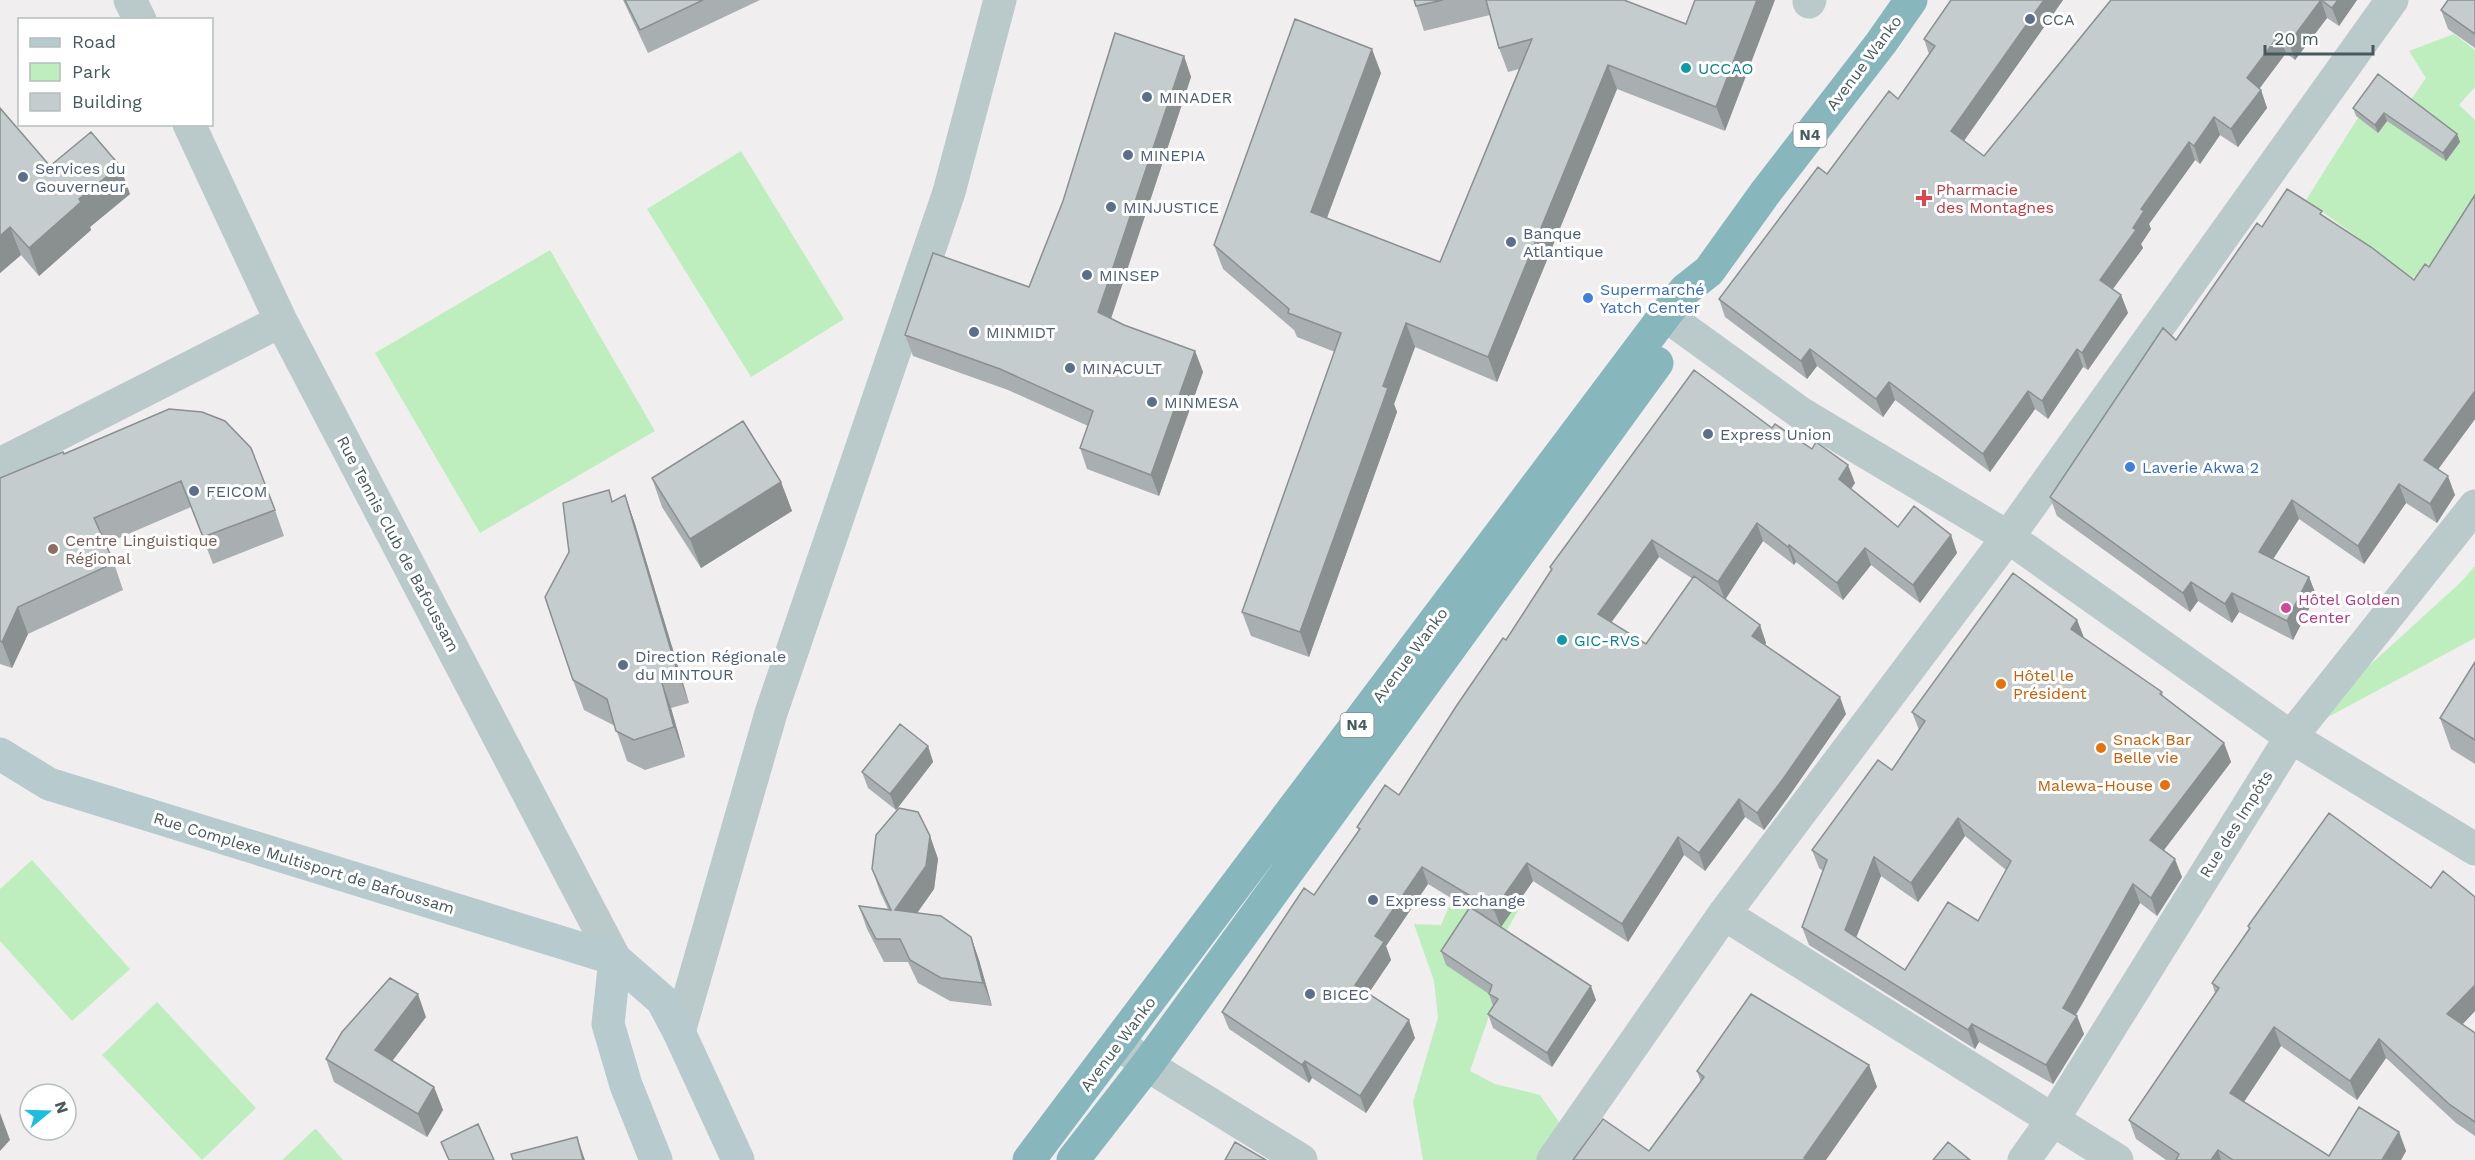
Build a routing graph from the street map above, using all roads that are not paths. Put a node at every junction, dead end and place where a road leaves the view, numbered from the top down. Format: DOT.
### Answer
graph roads {
  1 [pos="130,0"];
  2 [pos="1000,0"];
  3 [pos="1911,0"];
  4 [pos="2392,0"];
  5 [pos="139,18"];
  6 [pos="190,126"];
  7 [pos="281,321"];
  8 [pos="1674,321"];
  9 [pos="0,464"];
  10 [pos="2475,506"];
  11 [pos="2008,537"];
  12 [pos="2291,737"];
  13 [pos="0,754"];
  14 [pos="2475,849"];
  15 [pos="1724,914"];
  16 [pos="615,959"];
  17 [pos="680,1032"];
  18 [pos="1119,1043"];
  19 [pos="1146,1065"];
  20 [pos="2052,1120"];
  21 [pos="656,1160"];
  22 [pos="738,1160"];
  23 [pos="1029,1160"];
  24 [pos="1073,1160"];
  25 [pos="1301,1160"];
  26 [pos="1553,1160"];
  27 [pos="2024,1160"];
  28 [pos="2116,1160"];
  1 -- 5 [label="street"];
  2 -- 17 [label="street"];
  3 -- 8 [label="highway, Avenue Wanko / N4"];
  4 -- 11 [label="street"];
  6 -- 7 [label="street, Rue Tennis Club de Bafoussam"];
  7 -- 9 [label="street"];
  7 -- 16 [label="street, Rue Tennis Club de Bafoussam"];
  8 -- 11 [label="street"];
  8 -- 18 [label="highway, Avenue Wanko / N4"];
  8 -- 19 [label="highway, Avenue Wanko / N4"];
  10 -- 12 [label="street, Rue des Impôts"];
  11 -- 12 [label="street"];
  11 -- 15 [label="street"];
  12 -- 14 [label="street"];
  12 -- 20 [label="street, Rue des Impôts"];
  13 -- 16 [label="street, Rue Complexe Multisport de Bafoussam"];
  15 -- 20 [label="street"];
  15 -- 26 [label="street"];
  16 -- 17 [label="street, Rue Tennis Club de Bafoussam"];
  16 -- 21 [label="street"];
  17 -- 22 [label="street, Rue Tennis Club de Bafoussam"];
  18 -- 19 [label="street"];
  18 -- 23 [label="highway, Avenue Wanko / N4"];
  19 -- 24 [label="highway, Avenue Wanko / N4"];
  19 -- 25 [label="street"];
  20 -- 27 [label="street, Rue des Impôts"];
  20 -- 28 [label="street"];
}
